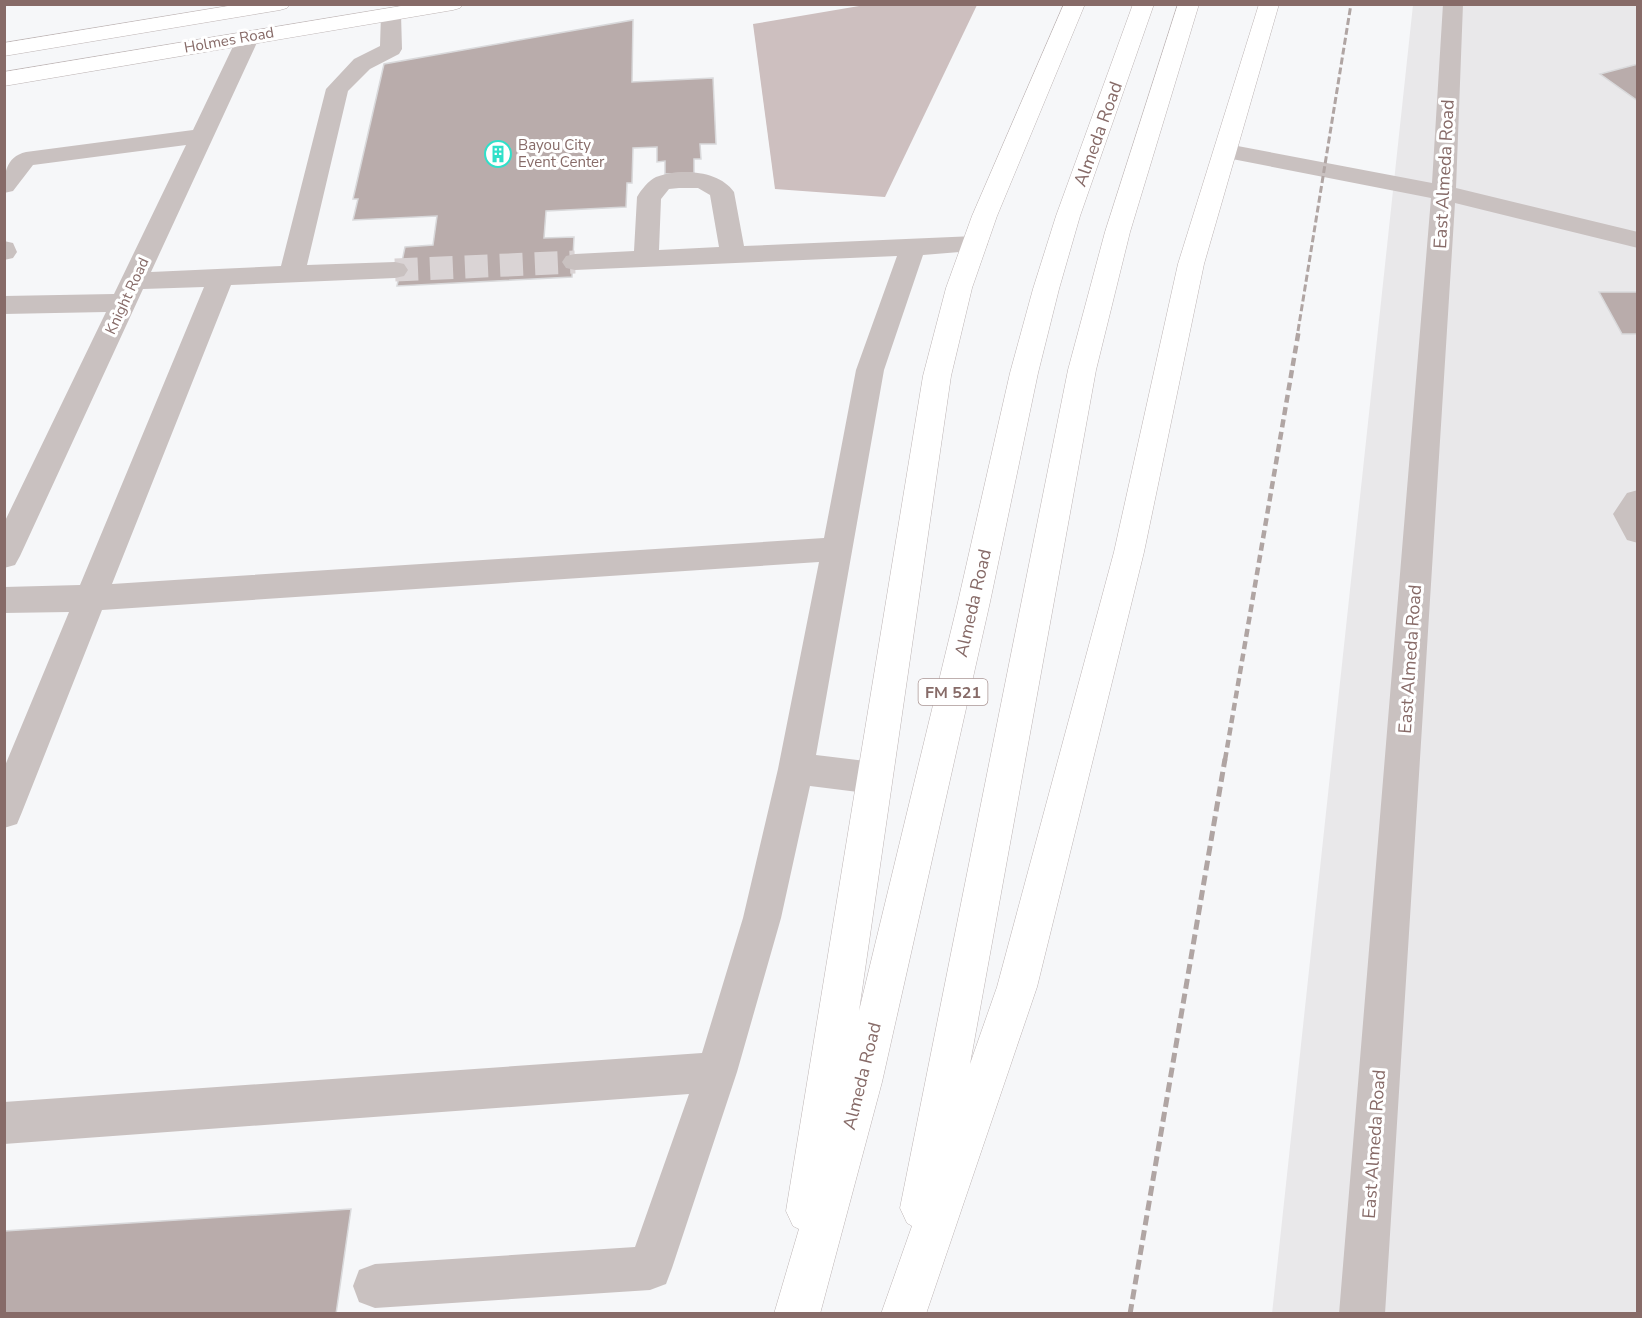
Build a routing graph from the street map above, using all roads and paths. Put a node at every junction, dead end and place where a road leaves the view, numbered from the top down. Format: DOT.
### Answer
graph roads {
  1 [pos="348,4"];
  2 [pos="453,4"];
  3 [pos="1075,4"];
  4 [pos="1144,4"];
  5 [pos="1189,4"];
  6 [pos="1453,4"];
  7 [pos="270,5"];
  8 [pos="1266,7"];
  9 [pos="391,14"];
  10 [pos="249,36"];
  11 [pos="4,50"];
  12 [pos="61,69"];
  13 [pos="4,79"];
  14 [pos="202,136"];
  15 [pos="1227,151"];
  16 [pos="4,186"];
  17 [pos="1444,193"];
  18 [pos="1638,240"];
  19 [pos="975,244"];
  20 [pos="913,247"];
  21 [pos="733,255"];
  22 [pos="646,259"];
  23 [pos="575,262"];
  24 [pos="394,270"];
  25 [pos="292,274"];
  26 [pos="221,277"];
  27 [pos="129,292"];
  28 [pos="4,305"];
  29 [pos="1638,501"];
  30 [pos="1638,531"];
  31 [pos="836,549"];
  32 [pos="4,556"];
  33 [pos="91,598"];
  34 [pos="4,600"];
  35 [pos="796,769"];
  36 [pos="874,778"];
  37 [pos="4,812"];
  38 [pos="717,1072"];
  39 [pos="4,1123"];
  40 [pos="375,1286"];
  41 [pos="792,1314"];
  42 [pos="798,1314"];
  43 [pos="903,1314"];
  44 [pos="1362,1314"];
  1 -- 10 [label="main road"];
  2 -- 9 [label="main road, Holmes Road"];
  3 -- 19 [label="main road"];
  4 -- 42 [label="main road, Almeda Road / FM 521"];
  5 -- 43 [label="main road"];
  6 -- 17 [label="street, East Almeda Road"];
  7 -- 11 [label="main road, Holmes Road"];
  7 -- 12 [label="main road"];
  8 -- 15 [label="main road"];
  9 -- 10 [label="main road, Holmes Road"];
  9 -- 25 [label="street"];
  10 -- 12 [label="main road, Holmes Road"];
  10 -- 14 [label="street, Knight Road"];
  12 -- 13 [label="main road, Holmes Road"];
  14 -- 16 [label="street"];
  14 -- 27 [label="street, Knight Road"];
  15 -- 17 [label="street"];
  15 -- 43 [label="main road"];
  17 -- 18 [label="street"];
  17 -- 44 [label="street, East Almeda Road"];
  19 -- 20 [label="street"];
  19 -- 36 [label="main road"];
  20 -- 21 [label="street"];
  20 -- 31 [label="street"];
  21 -- 22 [label="street"];
  21 -- 22 [label="street"];
  22 -- 23 [label="street"];
  24 -- 25 [label="street"];
  25 -- 26 [label="street"];
  26 -- 27 [label="street"];
  26 -- 33 [label="street"];
  27 -- 28 [label="street"];
  27 -- 32 [label="street, Knight Road"];
  29 -- 30 [label="street"];
  31 -- 33 [label="street"];
  31 -- 35 [label="street"];
  33 -- 34 [label="street"];
  33 -- 37 [label="street"];
  35 -- 36 [label="street"];
  35 -- 38 [label="street"];
  36 -- 41 [label="main road"];
  38 -- 39 [label="street"];
  38 -- 40 [label="street"];
}
